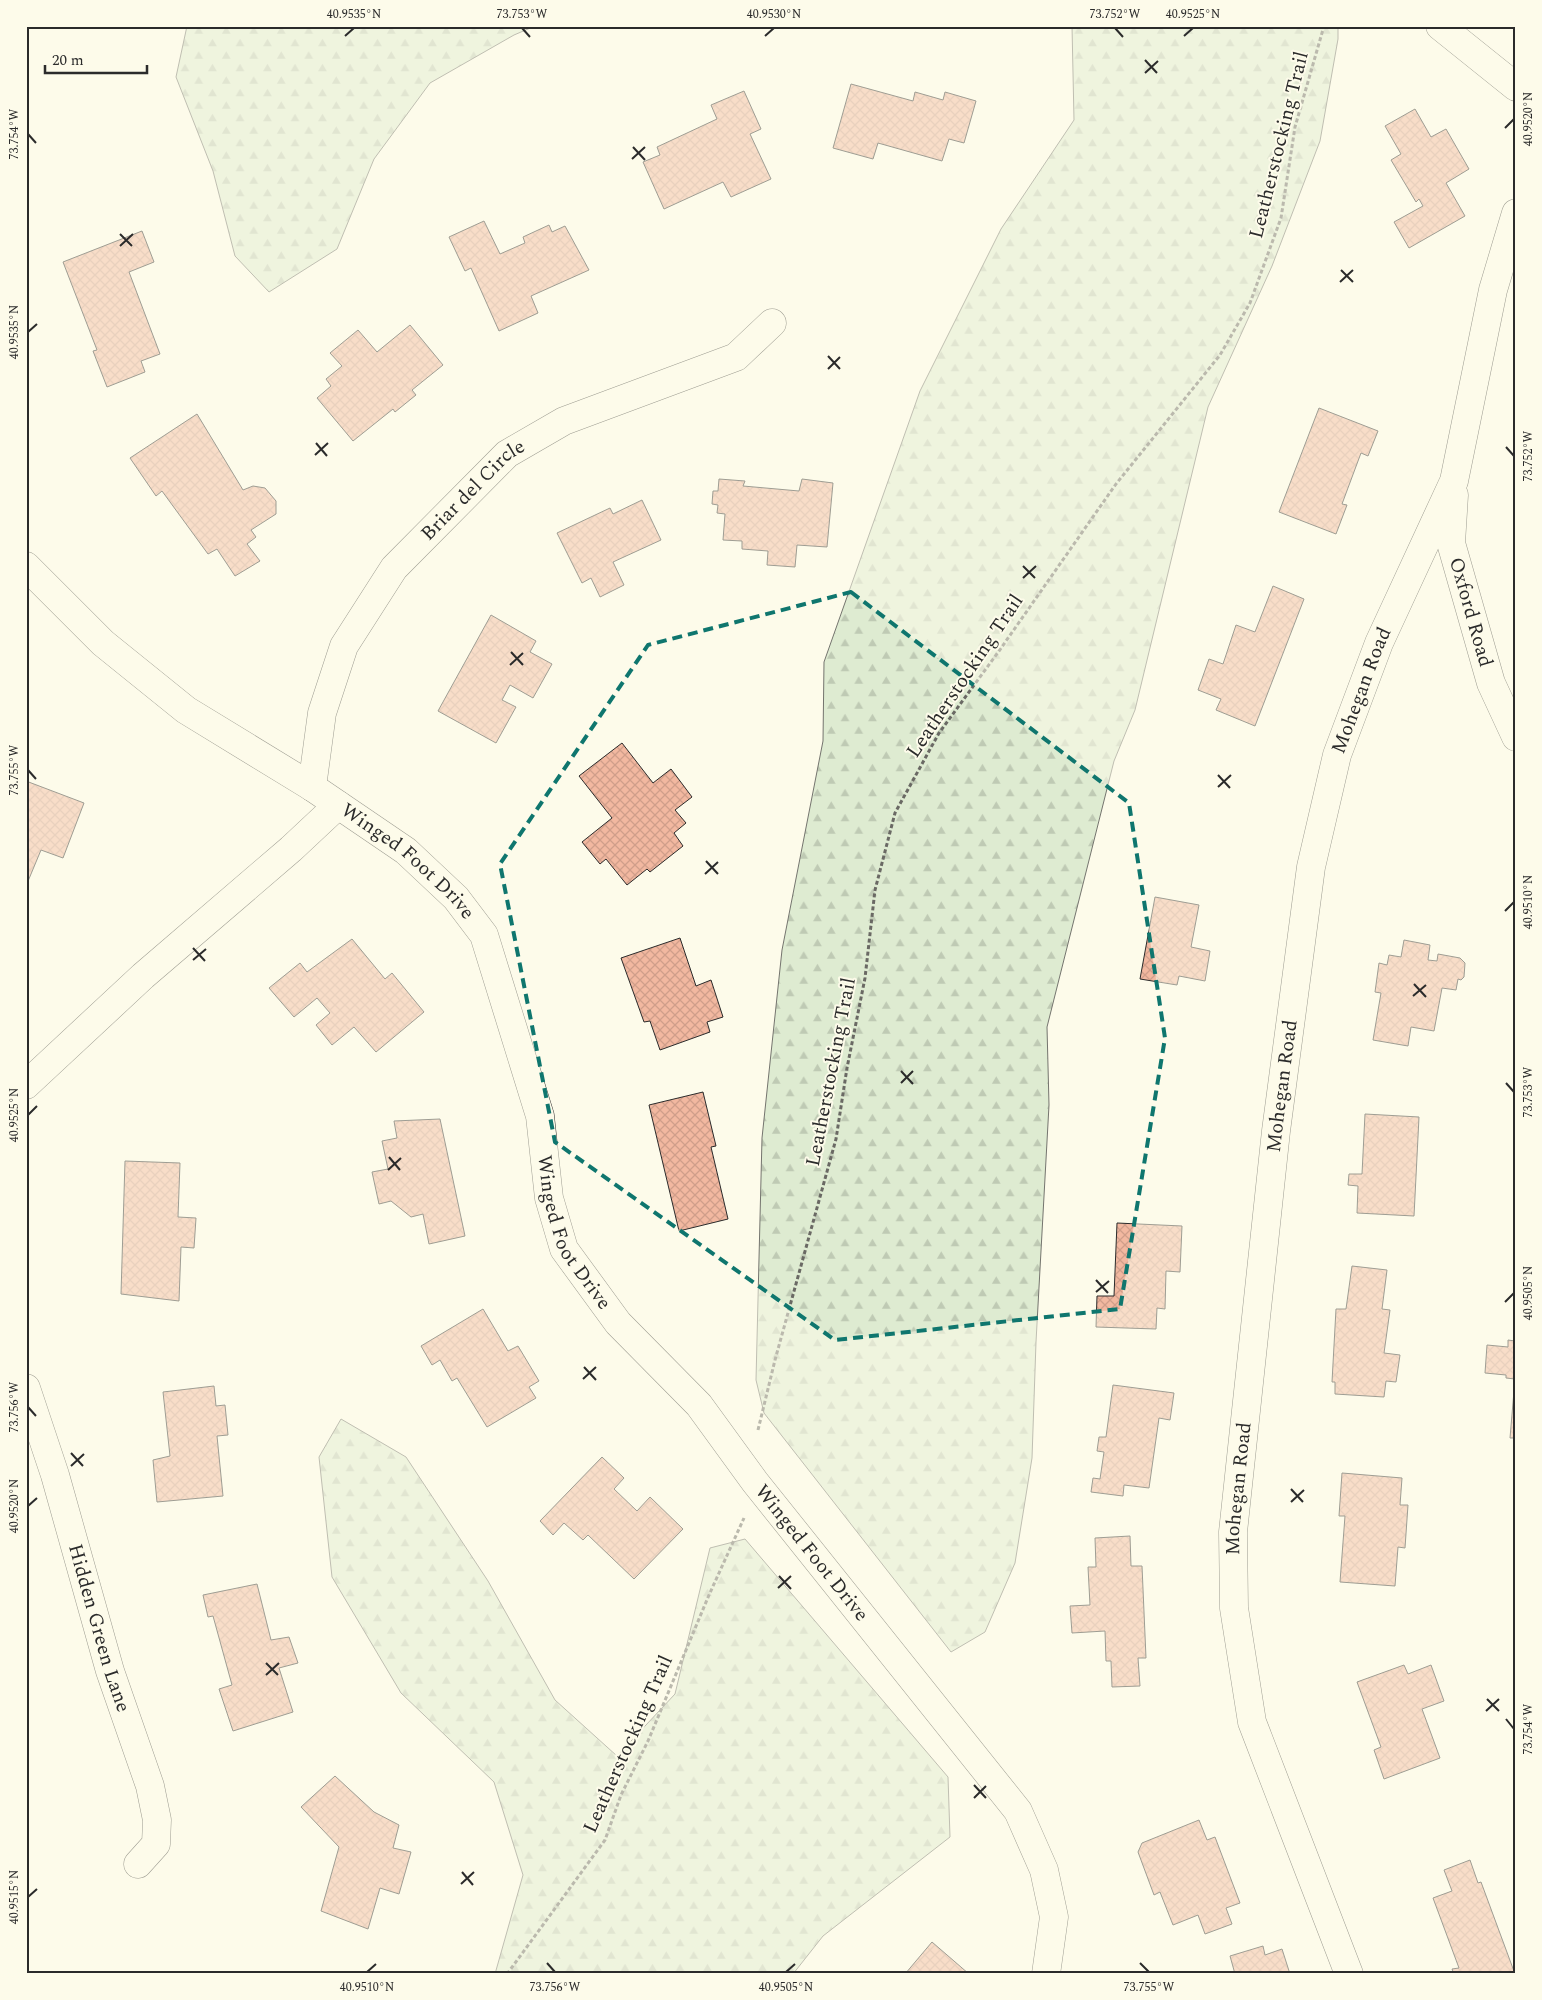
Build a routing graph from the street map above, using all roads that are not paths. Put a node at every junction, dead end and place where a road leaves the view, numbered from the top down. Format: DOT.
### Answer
graph roads {
  1 [pos="1440,26"];
  2 [pos="1516,87"];
  3 [pos="1516,213"];
  4 [pos="772,324"];
  5 [pos="1454,481"];
  6 [pos="26,566"];
  7 [pos="1516,737"];
  8 [pos="312,787"];
  9 [pos="338,805"];
  10 [pos="26,1085"];
  11 [pos="26,1388"];
  12 [pos="138,1864"];
  13 [pos="1046,1974"];
  14 [pos="1348,1974"];
  1 -- 2 [label="street"];
  3 -- 5 [label="street, Mohegan Road"];
  4 -- 8 [label="street, Briar del Circle"];
  5 -- 7 [label="street, Oxford Road"];
  5 -- 14 [label="street, Mohegan Road"];
  6 -- 8 [label="street, Winged Foot Drive"];
  8 -- 9 [label="street, Winged Foot Drive"];
  9 -- 10 [label="street"];
  9 -- 13 [label="street, Winged Foot Drive"];
  11 -- 12 [label="street, Hidden Green Lane"];
}
